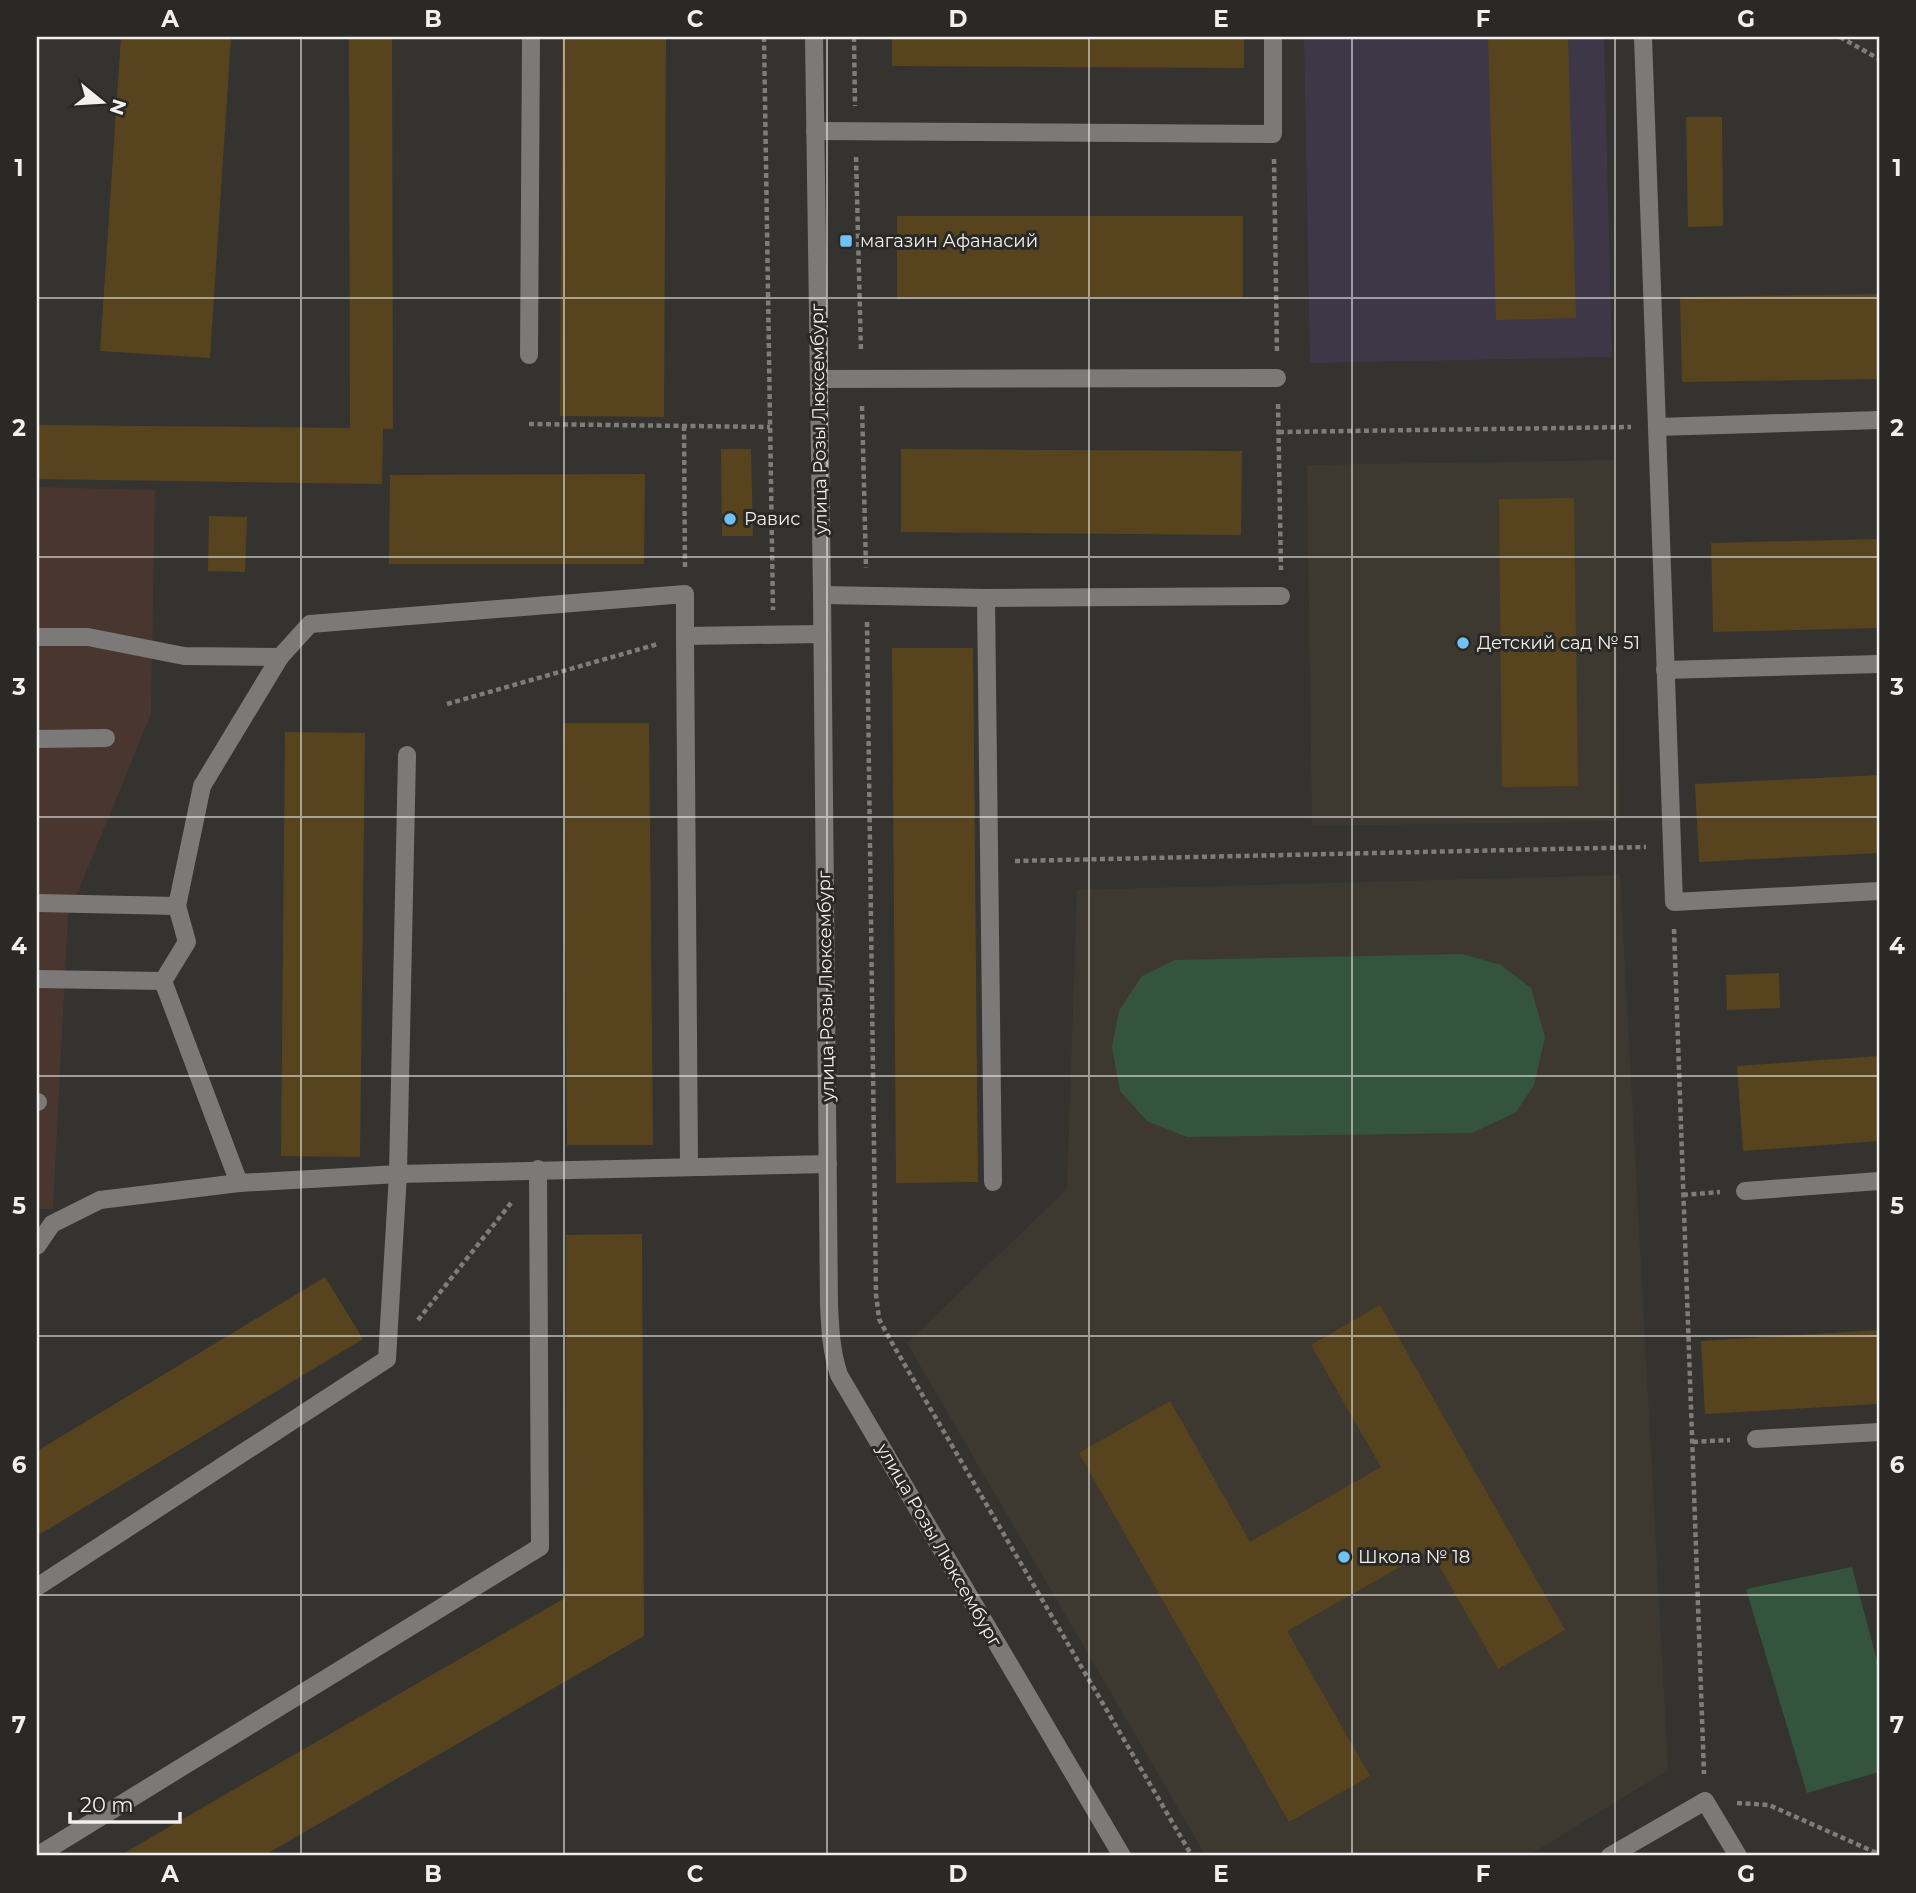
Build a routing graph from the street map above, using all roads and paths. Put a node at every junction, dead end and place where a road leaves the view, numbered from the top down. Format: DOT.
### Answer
graph roads {
  1 [pos="531,37"];
  2 [pos="764,37"];
  3 [pos="814,37"];
  4 [pos="854,37"];
  5 [pos="1273,37"];
  6 [pos="1643,37"];
  7 [pos="1840,37"];
  8 [pos="1879,59"];
  9 [pos="815,131"];
  10 [pos="856,131"];
  11 [pos="529,355"];
  12 [pos="1278,378"];
  13 [pos="819,379"];
  14 [pos="861,379"];
  15 [pos="1879,420"];
  16 [pos="529,424"];
  17 [pos="684,426"];
  18 [pos="770,427"];
  19 [pos="1657,427"];
  20 [pos="1279,432"];
  21 [pos="685,594"];
  22 [pos="822,595"];
  23 [pos="866,596"];
  24 [pos="1282,596"];
  25 [pos="986,598"];
  26 [pos="822,634"];
  27 [pos="774,635"];
  28 [pos="685,636"];
  29 [pos="37,637"];
  30 [pos="280,657"];
  31 [pos="1879,664"];
  32 [pos="1665,670"];
  33 [pos="447,704"];
  34 [pos="106,738"];
  35 [pos="37,739"];
  36 [pos="407,755"];
  37 [pos="1672,846"];
  38 [pos="989,862"];
  39 [pos="1879,891"];
  40 [pos="1674,902"];
  41 [pos="37,903"];
  42 [pos="177,906"];
  43 [pos="37,979"];
  44 [pos="163,981"];
  45 [pos="828,1164"];
  46 [pos="689,1167"];
  47 [pos="538,1170"];
  48 [pos="398,1174"];
  49 [pos="993,1181"];
  50 [pos="1879,1181"];
  51 [pos="239,1183"];
  52 [pos="1745,1191"];
  53 [pos="1683,1195"];
  54 [pos="44,1224"];
  55 [pos="37,1246"];
  56 [pos="387,1359"];
  57 [pos="1879,1432"];
  58 [pos="1756,1439"];
  59 [pos="1693,1442"];
  60 [pos="37,1587"];
  61 [pos="1705,1801"];
  62 [pos="1879,1854"];
  63 [pos="37,1856"];
  64 [pos="1122,1856"];
  65 [pos="1192,1856"];
  66 [pos="1610,1856"];
  67 [pos="1738,1856"];
  1 -- 11 [label="street"];
  2 -- 18 [label="path"];
  3 -- 9 [label="street, улица Розы Люксембург"];
  4 -- 10 [label="path"];
  5 -- 10 [label="street"];
  6 -- 19 [label="street"];
  7 -- 8 [label="path"];
  9 -- 10 [label="street"];
  9 -- 13 [label="street, улица Розы Люксембург"];
  10 -- 14 [label="path"];
  12 -- 14 [label="street"];
  13 -- 14 [label="street"];
  13 -- 22 [label="street, улица Розы Люксембург"];
  14 -- 23 [label="path"];
  15 -- 19 [label="street"];
  16 -- 17 [label="path"];
  17 -- 18 [label="path"];
  17 -- 21 [label="path"];
  18 -- 27 [label="path"];
  19 -- 20 [label="path"];
  19 -- 32 [label="street"];
  21 -- 28 [label="street"];
  21 -- 30 [label="street"];
  22 -- 23 [label="street"];
  22 -- 26 [label="street, улица Розы Люксембург"];
  23 -- 25 [label="street"];
  23 -- 65 [label="path"];
  24 -- 25 [label="street"];
  25 -- 38 [label="street"];
  26 -- 27 [label="street"];
  26 -- 45 [label="street, улица Розы Люксембург"];
  27 -- 28 [label="street"];
  28 -- 33 [label="path"];
  28 -- 46 [label="street"];
  29 -- 30 [label="street"];
  30 -- 42 [label="street"];
  31 -- 32 [label="street"];
  32 -- 37 [label="street"];
  34 -- 35 [label="street"];
  36 -- 48 [label="street"];
  37 -- 38 [label="path"];
  37 -- 40 [label="street"];
  38 -- 49 [label="street"];
  39 -- 40 [label="street"];
  40 -- 53 [label="path"];
  41 -- 42 [label="street"];
  42 -- 44 [label="street"];
  43 -- 44 [label="street"];
  44 -- 51 [label="street"];
  45 -- 46 [label="street"];
  45 -- 64 [label="street, улица Розы Люксембург"];
  46 -- 47 [label="street"];
  47 -- 48 [label="street"];
  47 -- 56 [label="path"];
  47 -- 63 [label="street"];
  48 -- 51 [label="street"];
  48 -- 56 [label="street"];
  50 -- 52 [label="street"];
  51 -- 54 [label="street"];
  52 -- 53 [label="path"];
  53 -- 59 [label="path"];
  54 -- 55 [label="street"];
  56 -- 60 [label="street"];
  57 -- 58 [label="street"];
  58 -- 59 [label="path"];
  59 -- 61 [label="path"];
  61 -- 62 [label="path"];
  61 -- 66 [label="street"];
  61 -- 67 [label="street"];
}
